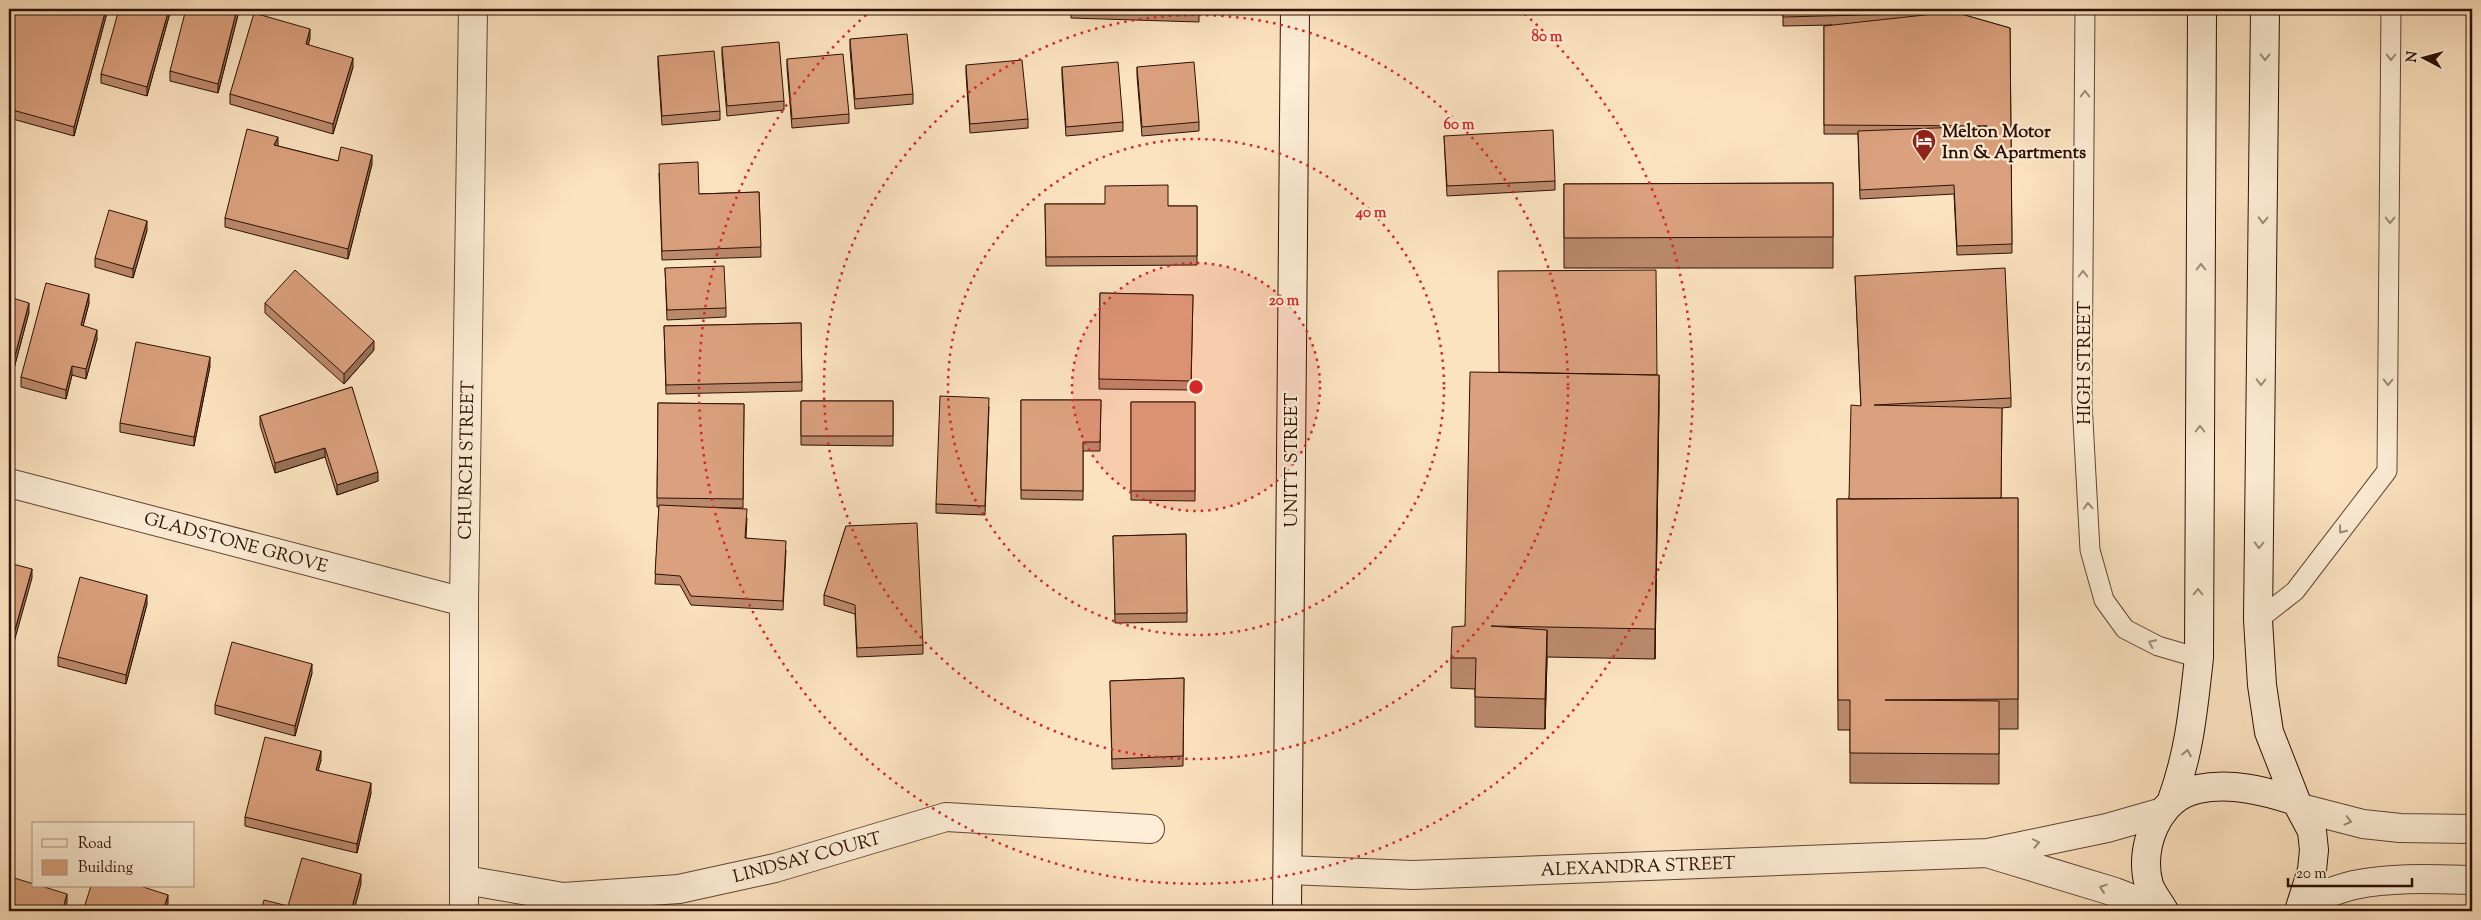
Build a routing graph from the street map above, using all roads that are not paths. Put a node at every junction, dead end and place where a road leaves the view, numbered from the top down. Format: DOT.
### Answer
graph roads {
  1 [pos="473,9"];
  2 [pos="1295,9"];
  3 [pos="2085,9"];
  4 [pos="2202,9"];
  5 [pos="2265,9"];
  6 [pos="2391,9"];
  7 [pos="9,483"];
  8 [pos="464,602"];
  9 [pos="2258,620"];
  10 [pos="2199,658"];
  11 [pos="2298,804"];
  12 [pos="2168,806"];
  13 [pos="1150,829"];
  14 [pos="2472,829"];
  15 [pos="1988,853"];
  16 [pos="1288,870"];
  17 [pos="464,880"];
  18 [pos="2472,880"];
  19 [pos="2300,909"];
  20 [pos="464,911"];
  21 [pos="1288,911"];
  22 [pos="2164,911"];
  1 -- 8 [label="street, CHURCH STREET"];
  2 -- 16 [label="street, UNITT STREET"];
  10 -- 3 [label="lane, HIGH STREET, one-way"];
  10 -- 4 [label="street, one-way"];
  5 -- 9 [label="street, one-way"];
  6 -- 9 [label="lane, one-way"];
  7 -- 8 [label="street, GLADSTONE GROVE"];
  8 -- 17 [label="street, CHURCH STREET"];
  9 -- 11 [label="street"];
  12 -- 10 [label="street, one-way"];
  11 -- 12 [label="street, ALEXANDRA STREET"];
  11 -- 14 [label="street, one-way"];
  11 -- 19 [label="street"];
  15 -- 12 [label="street, ALEXANDRA STREET, one-way"];
  12 -- 22 [label="street"];
  13 -- 17 [label="street, LINDSAY COURT"];
  15 -- 16 [label="street, ALEXANDRA STREET"];
  22 -- 15 [label="street, ALEXANDRA STREET, one-way"];
  16 -- 21 [label="street, UNITT STREET"];
  17 -- 20 [label="street, CHURCH STREET"];
  18 -- 19 [label="street"];
}
